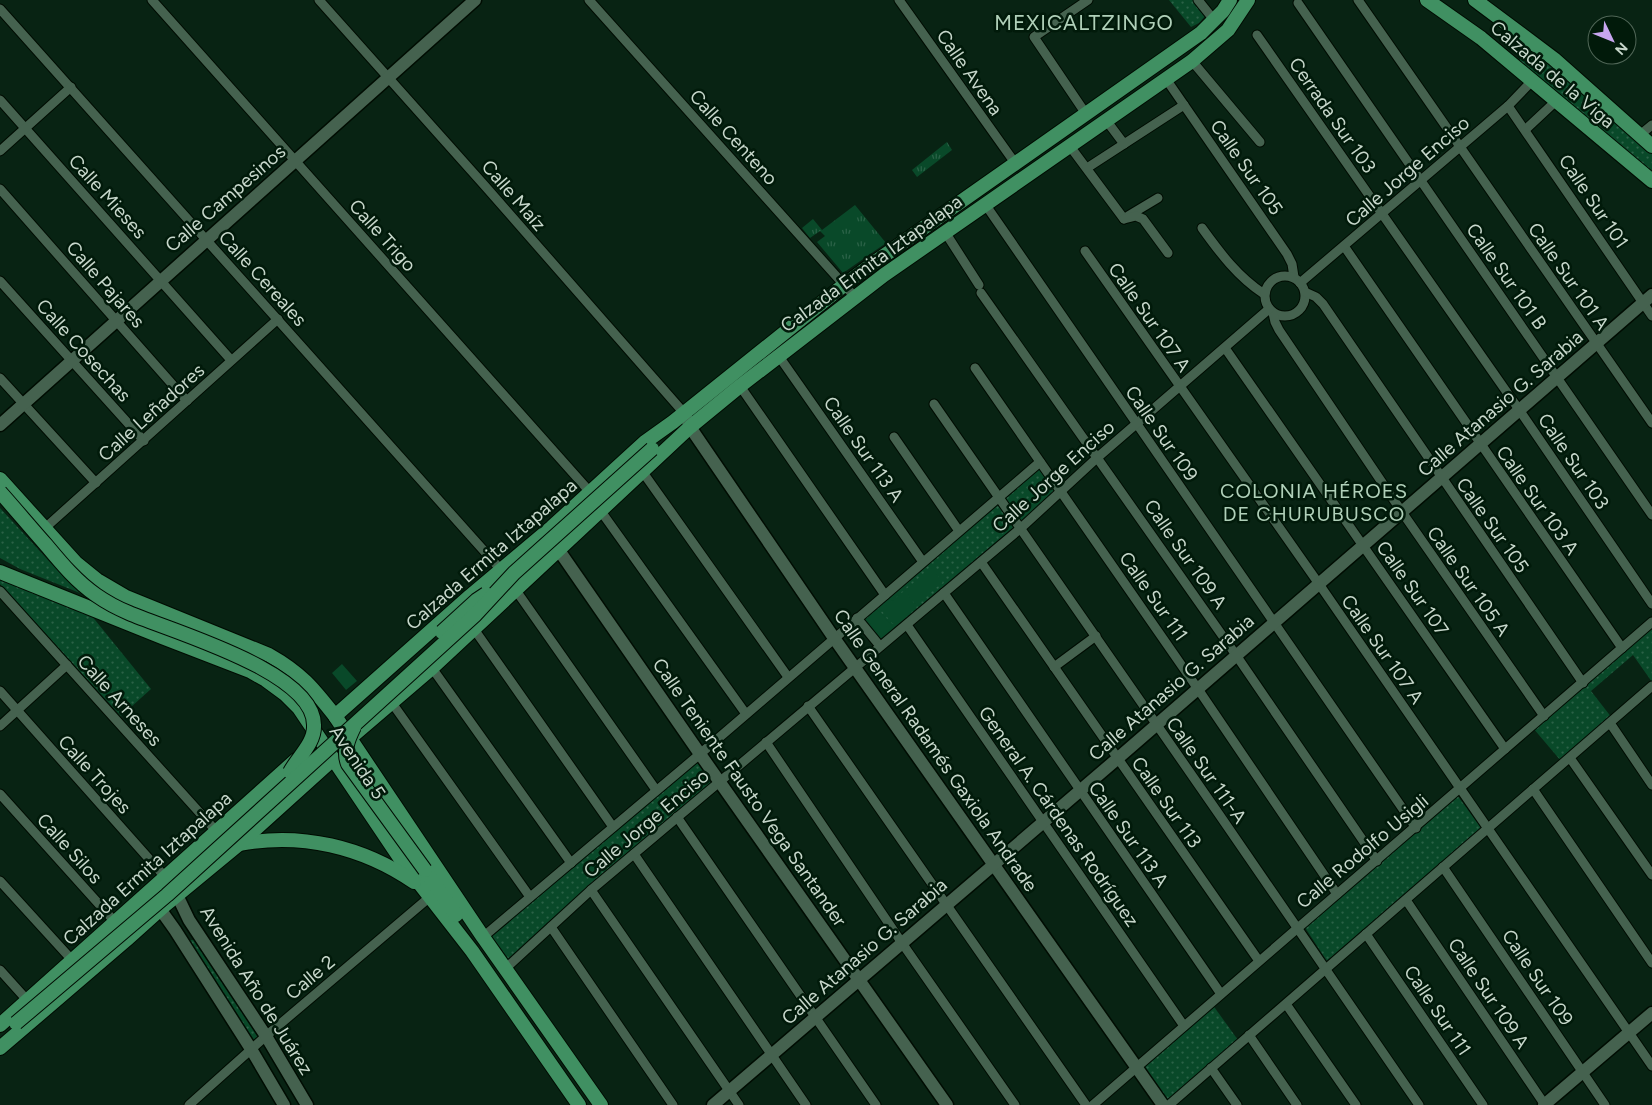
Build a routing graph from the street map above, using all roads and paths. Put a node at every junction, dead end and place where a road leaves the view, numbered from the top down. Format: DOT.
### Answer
graph roads {
  1 [pos="152,0"];
  2 [pos="319,0"];
  3 [pos="475,0"];
  4 [pos="589,0"];
  5 [pos="899,0"];
  6 [pos="1088,0"];
  7 [pos="1198,0"];
  8 [pos="1230,0"];
  9 [pos="1248,0"];
  10 [pos="1358,0"];
  11 [pos="1427,0"];
  12 [pos="1475,0"];
  13 [pos="1298,3"];
  14 [pos="0,8"];
  15 [pos="1214,20"];
  16 [pos="1258,34"];
  17 [pos="1192,61"];
  18 [pos="389,78"];
  19 [pos="1166,79"];
  20 [pos="1532,82"];
  21 [pos="71,87"];
  22 [pos="0,100"];
  23 [pos="1556,101"];
  24 [pos="1184,105"];
  25 [pos="1508,106"];
  26 [pos="1086,114"];
  27 [pos="1106,120"];
  28 [pos="25,128"];
  29 [pos="1648,129"];
  30 [pos="1525,130"];
  31 [pos="1260,142"];
  32 [pos="1069,144"];
  33 [pos="1124,144"];
  34 [pos="1460,146"];
  35 [pos="1652,146"];
  36 [pos="0,151"];
  37 [pos="296,161"];
  38 [pos="1015,163"];
  39 [pos="1086,168"];
  40 [pos="1420,180"];
  41 [pos="1652,180"];
  42 [pos="0,189"];
  43 [pos="1158,198"];
  44 [pos="985,204"];
  45 [pos="1381,214"];
  46 [pos="1124,219"];
  47 [pos="1202,228"];
  48 [pos="945,232"];
  49 [pos="206,239"];
  50 [pos="1344,246"];
  51 [pos="1085,251"];
  52 [pos="1168,253"];
  53 [pos="875,262"];
  54 [pos="884,275"];
  55 [pos="161,280"];
  56 [pos="1297,280"];
  57 [pos="0,281"];
  58 [pos="844,285"];
  59 [pos="1305,292"];
  60 [pos="1264,294"];
  61 [pos="854,296"];
  62 [pos="1648,299"];
  63 [pos="816,307"];
  64 [pos="1271,311"];
  65 [pos="1652,316"];
  66 [pos="826,318"];
  67 [pos="278,319"];
  68 [pos="116,321"];
  69 [pos="1597,344"];
  70 [pos="1225,348"];
  71 [pos="778,355"];
  72 [pos="72,360"];
  73 [pos="231,360"];
  74 [pos="975,368"];
  75 [pos="0,378"];
  76 [pos="1557,378"];
  77 [pos="740,386"];
  78 [pos="1179,387"];
  79 [pos="187,401"];
  80 [pos="23,404"];
  81 [pos="934,404"];
  82 [pos="1520,411"];
  83 [pos="678,417"];
  84 [pos="1136,424"];
  85 [pos="1652,424"];
  86 [pos="0,425"];
  87 [pos="690,427"];
  88 [pos="894,437"];
  89 [pos="144,441"];
  90 [pos="1480,445"];
  91 [pos="1098,457"];
  92 [pos="1040,462"];
  93 [pos="642,471"];
  94 [pos="1441,478"];
  95 [pos="0,479"];
  96 [pos="96,483"];
  97 [pos="1061,490"];
  98 [pos="0,492"];
  99 [pos="590,492"];
  100 [pos="999,498"];
  101 [pos="600,510"];
  102 [pos="1402,512"];
  103 [pos="1652,515"];
  104 [pos="44,528"];
  105 [pos="1021,528"];
  106 [pos="960,531"];
  107 [pos="1363,544"];
  108 [pos="558,549"];
  109 [pos="923,562"];
  110 [pos="981,562"];
  111 [pos="502,571"];
  112 [pos="0,572"];
  113 [pos="530,576"];
  114 [pos="1318,584"];
  115 [pos="515,590"];
  116 [pos="0,591"];
  117 [pos="944,593"];
  118 [pos="885,595"];
  119 [pos="1652,604"];
  120 [pos="857,618"];
  121 [pos="1274,622"];
  122 [pos="1652,622"];
  123 [pos="907,625"];
  124 [pos="474,629"];
  125 [pos="1096,636"];
  126 [pos="834,638"];
  127 [pos="880,646"];
  128 [pos="1622,648"];
  129 [pos="1236,655"];
  130 [pos="67,665"];
  131 [pos="855,667"];
  132 [pos="1054,667"];
  133 [pos="432,668"];
  134 [pos="788,677"];
  135 [pos="1583,683"];
  136 [pos="1198,689"];
  137 [pos="0,691"];
  138 [pos="1651,691"];
  139 [pos="362,692"];
  140 [pos="808,706"];
  141 [pos="387,707"];
  142 [pos="17,711"];
  143 [pos="746,714"];
  144 [pos="335,716"];
  145 [pos="362,716"];
  146 [pos="1544,716"];
  147 [pos="1610,723"];
  148 [pos="1156,725"];
  149 [pos="0,726"];
  150 [pos="319,739"];
  151 [pos="349,739"];
  152 [pos="766,742"];
  153 [pos="1505,750"];
  154 [pos="700,754"];
  155 [pos="332,758"];
  156 [pos="1570,758"];
  157 [pos="1117,759"];
  158 [pos="290,772"];
  159 [pos="275,780"];
  160 [pos="720,782"];
  161 [pos="1652,785"];
  162 [pos="1460,788"];
  163 [pos="1533,788"];
  164 [pos="656,790"];
  165 [pos="1079,791"];
  166 [pos="0,794"];
  167 [pos="291,796"];
  168 [pos="677,817"];
  169 [pos="1043,822"];
  170 [pos="613,827"];
  171 [pos="1416,828"];
  172 [pos="1487,829"];
  173 [pos="217,832"];
  174 [pos="239,844"];
  175 [pos="634,854"];
  176 [pos="1377,861"];
  177 [pos="571,863"];
  178 [pos="994,864"];
  179 [pos="1444,867"];
  180 [pos="1652,875"];
  181 [pos="166,878"];
  182 [pos="0,881"];
  183 [pos="591,890"];
  184 [pos="1337,894"];
  185 [pos="177,895"];
  186 [pos="430,896"];
  187 [pos="530,897"];
  188 [pos="1406,900"];
  189 [pos="946,906"];
  190 [pos="160,909"];
  191 [pos="189,920"];
  192 [pos="115,922"];
  193 [pos="551,926"];
  194 [pos="1298,928"];
  195 [pos="175,930"];
  196 [pos="1366,934"];
  197 [pos="483,937"];
  198 [pos="902,943"];
  199 [pos="472,951"];
  200 [pos="72,960"];
  201 [pos="1259,961"];
  202 [pos="1652,963"];
  203 [pos="1326,968"];
  204 [pos="505,969"];
  205 [pos="0,970"];
  206 [pos="859,980"];
  207 [pos="1221,994"];
  208 [pos="27,1000"];
  209 [pos="1286,1004"];
  210 [pos="1652,1013"];
  211 [pos="815,1018"];
  212 [pos="0,1024"];
  213 [pos="1184,1026"];
  214 [pos="0,1033"];
  215 [pos="1629,1033"];
  216 [pos="1249,1035"];
  217 [pos="266,1036"];
  218 [pos="0,1048"];
  219 [pos="251,1049"];
  220 [pos="771,1055"];
  221 [pos="1652,1066"];
  222 [pos="1136,1067"];
  223 [pos="1211,1068"];
  224 [pos="1583,1072"];
  225 [pos="730,1091"];
  226 [pos="303,1104"];
  227 [pos="189,1105"];
  228 [pos="284,1105"];
  229 [pos="579,1105"];
  230 [pos="601,1105"];
  231 [pos="673,1105"];
  232 [pos="713,1105"];
  233 [pos="740,1105"];
  234 [pos="806,1105"];
  235 [pos="876,1105"];
  236 [pos="948,1105"];
  237 [pos="1016,1105"];
  238 [pos="1086,1105"];
  239 [pos="1093,1105"];
  240 [pos="1163,1105"];
  241 [pos="1169,1105"];
  242 [pos="1237,1105"];
  243 [pos="1297,1105"];
  244 [pos="1356,1105"];
  245 [pos="1419,1105"];
  246 [pos="1483,1105"];
  247 [pos="1545,1105"];
  248 [pos="1606,1105"];
  1 -- 37 [label="street, Calle Trigo"];
  2 -- 18 [label="street, Calle Maíz"];
  3 -- 18 [label="street, Calle Campesinos"];
  4 -- 58 [label="street, Calle Centeno"];
  5 -- 38 [label="street, Calle Avena"];
  6 -- 26 [label="street"];
  7 -- 15 [label="street"];
  8 -- 15 [label="main road, Calzada Ermita Iztapalapa"];
  9 -- 17 [label="main road, Calzada Ermita Iztapalapa"];
  10 -- 34 [label="street, Calle Sur 101 A"];
  11 -- 20 [label="main road, Calzada de la Viga"];
  12 -- 29 [label="main road, Calzada de la Viga"];
  13 -- 40 [label="street, Calle Sur 101 B"];
  14 -- 21 [label="street, Calle Cereales"];
  15 -- 26 [label="main road, Calzada Ermita Iztapalapa"];
  16 -- 45 [label="street, Cerrada Sur 103"];
  17 -- 19 [label="main road, Calzada Ermita Iztapalapa"];
  17 -- 31 [label="street"];
  18 -- 37 [label="street, Calle Campesinos"];
  18 -- 83 [label="street, Calle Maíz"];
  19 -- 24 [label="street, Calle Sur 105"];
  19 -- 27 [label="main road, Calzada Ermita Iztapalapa"];
  20 -- 23 [label="main road, Calzada de la Viga"];
  20 -- 25 [label="street, Calle Jorge Enciso"];
  21 -- 28 [label="street"];
  21 -- 49 [label="street, Calle Cereales"];
  22 -- 28 [label="street, Calle Mieses"];
  23 -- 30 [label="street"];
  23 -- 41 [label="main road, Calzada de la Viga"];
  24 -- 33 [label="street"];
  24 -- 56 [label="street, Calle Sur 105"];
  25 -- 30 [label="street, Calle Sur 101"];
  25 -- 34 [label="street, Calle Jorge Enciso"];
  26 -- 38 [label="main road, Calzada Ermita Iztapalapa"];
  27 -- 32 [label="main road, Calzada Ermita Iztapalapa"];
  27 -- 33 [label="street"];
  28 -- 36 [label="street"];
  28 -- 55 [label="street, Calle Mieses"];
  29 -- 35 [label="main road, Calzada de la Viga"];
  30 -- 62 [label="street, Calle Sur 101"];
  32 -- 39 [label="street"];
  32 -- 44 [label="main road, Calzada Ermita Iztapalapa"];
  33 -- 39 [label="street"];
  34 -- 40 [label="street, Calle Jorge Enciso"];
  34 -- 69 [label="street, Calle Sur 101 A"];
  37 -- 49 [label="street, Calle Campesinos"];
  37 -- 99 [label="street, Calle Trigo"];
  38 -- 53 [label="main road, Calzada Ermita Iztapalapa"];
  39 -- 46 [label="street"];
  40 -- 45 [label="street, Calle Jorge Enciso"];
  40 -- 76 [label="street, Calle Sur 101 B"];
  42 -- 68 [label="street, Calle Pajares"];
  43 -- 46 [label="street"];
  44 -- 48 [label="main road, Calzada Ermita Iztapalapa"];
  44 -- 84 [label="street, Calle Sur 109"];
  45 -- 50 [label="street, Calle Jorge Enciso"];
  45 -- 82 [label="street, Calle Sur 103"];
  46 -- 52 [label="street"];
  47 -- 60 [label="street"];
  48 -- 54 [label="main road, Calzada Ermita Iztapalapa"];
  48 -- 91 [label="street, Calle Sur 109 A"];
  49 -- 55 [label="street, Calle Campesinos"];
  49 -- 67 [label="street, Calle Cereales"];
  50 -- 56 [label="street, Calle Jorge Enciso"];
  50 -- 90 [label="street, Calle Sur 103 A"];
  51 -- 78 [label="street, Calle Sur 107 A"];
  53 -- 54 [label="main road"];
  53 -- 58 [label="main road, Calzada Ermita Iztapalapa"];
  54 -- 61 [label="main road, Calzada Ermita Iztapalapa"];
  55 -- 68 [label="street, Calle Campesinos"];
  55 -- 73 [label="street, Calle Mieses"];
  56 -- 59 [label="street"];
  56 -- 60 [label="street"];
  57 -- 72 [label="street, Calle Cosechas"];
  58 -- 61 [label="street, Calle Centeno"];
  58 -- 63 [label="main road, Calzada Ermita Iztapalapa"];
  59 -- 64 [label="street"];
  59 -- 94 [label="street, Calle Sur 105"];
  60 -- 64 [label="street"];
  61 -- 66 [label="main road, Calzada Ermita Iztapalapa"];
  62 -- 65 [label="street, Calle Sur 101"];
  62 -- 69 [label="street, Calle Atanasio G. Sarabia"];
  63 -- 66 [label="main road"];
  63 -- 83 [label="main road, Calzada Ermita Iztapalapa"];
  64 -- 70 [label="street, Calle Jorge Enciso"];
  64 -- 102 [label="street, Calle Sur 105 A"];
  66 -- 71 [label="main road, Calzada Ermita Iztapalapa"];
  67 -- 73 [label="street, Calle Leñadores"];
  67 -- 111 [label="street, Calle Cereales"];
  68 -- 72 [label="street, Calle Campesinos"];
  68 -- 79 [label="street, Calle Pajares"];
  69 -- 76 [label="street, Calle Atanasio G. Sarabia"];
  69 -- 85 [label="street, Calle Sur 101 A"];
  70 -- 78 [label="street, Calle Jorge Enciso"];
  70 -- 107 [label="street, Calle Sur 107"];
  71 -- 77 [label="main road, Calzada Ermita Iztapalapa"];
  71 -- 109 [label="street, Calle Sur 113 A"];
  72 -- 80 [label="street, Calle Campesinos"];
  72 -- 89 [label="street, Calle Cosechas"];
  73 -- 79 [label="street, Calle Leñadores"];
  74 -- 92 [label="street, Calle Sur 111"];
  75 -- 80 [label="street"];
  76 -- 82 [label="street, Calle Atanasio G. Sarabia"];
  76 -- 103 [label="street, Calle Sur 101 B"];
  77 -- 87 [label="main road, Calzada Ermita Iztapalapa"];
  77 -- 118 [label="street"];
  78 -- 84 [label="street, Calle Jorge Enciso"];
  78 -- 114 [label="street, Calle Sur 107 A"];
  79 -- 89 [label="street, Calle Leñadores"];
  80 -- 86 [label="street, Calle Campesinos"];
  80 -- 96 [label="street"];
  81 -- 100 [label="street, Calle Sur 111-A"];
  82 -- 90 [label="street, Calle Atanasio G. Sarabia"];
  82 -- 119 [label="street, Calle Sur 103"];
  83 -- 87 [label="street, Calle General Radamés Gaxiola Andrade"];
  83 -- 99 [label="main road, Calzada Ermita Iztapalapa"];
  83 -- 145 [label="main road, Calzada Ermita Iztapalapa, bridge"];
  84 -- 91 [label="street, Calle Jorge Enciso"];
  84 -- 121 [label="street, Calle Sur 109"];
  87 -- 93 [label="main road, Calzada Ermita Iztapalapa"];
  87 -- 126 [label="street, Calle General Radamés Gaxiola Andrade"];
  88 -- 106 [label="street"];
  89 -- 96 [label="street, Calle Leñadores"];
  90 -- 94 [label="street, Calle Atanasio G. Sarabia"];
  90 -- 128 [label="street, Calle Sur 103 A"];
  91 -- 97 [label="street, Calle Jorge Enciso"];
  91 -- 129 [label="street, Calle Sur 109 A"];
  92 -- 97 [label="street, Calle Sur 111"];
  92 -- 100 [label="street, Calle Jorge Enciso"];
  93 -- 101 [label="main road, Calzada Ermita Iztapalapa"];
  93 -- 134 [label="street"];
  94 -- 102 [label="street, Calle Atanasio G. Sarabia"];
  94 -- 135 [label="street, Calle Sur 105"];
  95 -- 104 [label="main road, Avenida 5"];
  96 -- 104 [label="street, Calle Leñadores"];
  97 -- 105 [label="street, Calle Jorge Enciso"];
  97 -- 136 [label="street, Calle Sur 111"];
  98 -- 158 [label="main road, bridge"];
  99 -- 111 [label="main road, Calzada Ermita Iztapalapa"];
  100 -- 105 [label="street, Calle Sur 111-A"];
  100 -- 106 [label="street, Calle Jorge Enciso"];
  101 -- 108 [label="main road, Calzada Ermita Iztapalapa"];
  101 -- 143 [label="street"];
  102 -- 107 [label="street, Calle Atanasio G. Sarabia"];
  102 -- 146 [label="street, Calle Sur 105 A"];
  104 -- 144 [label="main road, Avenida 5"];
  105 -- 110 [label="street, Calle Jorge Enciso"];
  105 -- 125 [label="street, Calle Sur 111-A"];
  106 -- 109 [label="street, Calle Jorge Enciso"];
  107 -- 114 [label="street, Calle Atanasio G. Sarabia"];
  107 -- 153 [label="street, Calle Sur 107"];
  108 -- 113 [label="main road, Calzada Ermita Iztapalapa"];
  108 -- 154 [label="street, Calle Teniente Fausto Vega Santander"];
  109 -- 118 [label="street, Calle Jorge Enciso"];
  110 -- 117 [label="street, Calle Jorge Enciso"];
  110 -- 132 [label="street, Calle Sur 113"];
  111 -- 139 [label="main road, Calzada Ermita Iztapalapa"];
  112 -- 150 [label="main road, Avenida 5"];
  113 -- 115 [label="main road, Calzada Ermita Iztapalapa"];
  113 -- 158 [label="main road, Calzada Ermita Iztapalapa, bridge"];
  114 -- 121 [label="street, Calle Atanasio G. Sarabia"];
  114 -- 162 [label="street, Calle Sur 107 A"];
  115 -- 124 [label="main road, Calzada Ermita Iztapalapa"];
  115 -- 164 [label="street"];
  116 -- 130 [label="street, Calle Arneses"];
  117 -- 123 [label="street, Calle Jorge Enciso"];
  117 -- 165 [label="street, Calle Sur 113 A"];
  118 -- 120 [label="street, Calle Jorge Enciso"];
  120 -- 126 [label="street, Calle Jorge Enciso"];
  120 -- 127 [label="street"];
  121 -- 129 [label="street, Calle Atanasio G. Sarabia"];
  121 -- 171 [label="street, Calle Sur 109"];
  122 -- 128 [label="street, Calle Rodolfo Usigli"];
  123 -- 127 [label="street, Calle Jorge Enciso"];
  123 -- 169 [label="street, General A. Cárdenas Rodríguez"];
  124 -- 133 [label="main road, Calzada Ermita Iztapalapa"];
  124 -- 170 [label="street"];
  125 -- 132 [label="street"];
  125 -- 148 [label="street, Calle Sur 111-A"];
  126 -- 131 [label="street, Calle General Radamés Gaxiola Andrade"];
  126 -- 134 [label="street, Calle Jorge Enciso"];
  127 -- 131 [label="street, Calle Jorge Enciso"];
  128 -- 135 [label="street, Calle Rodolfo Usigli"];
  129 -- 136 [label="street, Calle Atanasio G. Sarabia"];
  129 -- 176 [label="street, Calle Sur 109 A"];
  130 -- 142 [label="street"];
  130 -- 173 [label="street, Calle Arneses"];
  131 -- 140 [label="street, Calle Jorge Enciso"];
  131 -- 178 [label="street, Calle General Radamés Gaxiola Andrade"];
  132 -- 157 [label="street, Calle Sur 113"];
  133 -- 141 [label="main road, Calzada Ermita Iztapalapa"];
  133 -- 177 [label="street"];
  134 -- 143 [label="street, Calle Jorge Enciso"];
  135 -- 146 [label="street, Calle Rodolfo Usigli"];
  136 -- 148 [label="street, Calle Atanasio G. Sarabia"];
  136 -- 184 [label="street, Calle Sur 111"];
  137 -- 142 [label="street, Calle Trojes"];
  138 -- 147 [label="street"];
  139 -- 141 [label="main road"];
  139 -- 144 [label="main road, Calzada Ermita Iztapalapa"];
  140 -- 152 [label="street, Calle Jorge Enciso"];
  140 -- 189 [label="street"];
  141 -- 151 [label="main road, Calzada Ermita Iztapalapa"];
  141 -- 187 [label="street"];
  142 -- 149 [label="street"];
  142 -- 181 [label="street, Calle Trojes"];
  143 -- 154 [label="street, Calle Jorge Enciso"];
  144 -- 151 [label="main road, Avenida 5"];
  145 -- 199 [label="main road, bridge"];
  145 -- 214 [label="main road, Calzada Ermita Iztapalapa, bridge"];
  146 -- 153 [label="street, Calle Rodolfo Usigli"];
  147 -- 156 [label="street"];
  147 -- 161 [label="street"];
  148 -- 157 [label="street, Calle Atanasio G. Sarabia"];
  148 -- 194 [label="street, Calle Sur 111-A"];
  150 -- 155 [label="main road, Avenida 5"];
  150 -- 159 [label="main road, Calzada Ermita Iztapalapa"];
  151 -- 197 [label="main road, Avenida 5"];
  152 -- 160 [label="street, Calle Jorge Enciso"];
  152 -- 198 [label="street"];
  153 -- 162 [label="street, Calle Rodolfo Usigli"];
  154 -- 160 [label="street, Calle Teniente Fausto Vega Santander"];
  154 -- 164 [label="street, Calle Jorge Enciso"];
  155 -- 167 [label="main road, Calzada Ermita Iztapalapa"];
  155 -- 186 [label="main road, Avenida 5"];
  156 -- 163 [label="street"];
  156 -- 180 [label="street"];
  157 -- 165 [label="street, Calle Atanasio G. Sarabia"];
  157 -- 201 [label="street, Calle Sur 113"];
  158 -- 185 [label="main road, Calzada Ermita Iztapalapa"];
  159 -- 167 [label="main road"];
  159 -- 173 [label="main road, Calzada Ermita Iztapalapa"];
  160 -- 168 [label="street, Calle Jorge Enciso"];
  160 -- 206 [label="street, Calle Teniente Fausto Vega Santander"];
  162 -- 171 [label="street, Calle Rodolfo Usigli"];
  162 -- 172 [label="street, Calle Sur 107 A"];
  163 -- 172 [label="street"];
  163 -- 202 [label="street"];
  164 -- 170 [label="street, Calle Jorge Enciso"];
  165 -- 169 [label="street, Calle Atanasio G. Sarabia"];
  165 -- 207 [label="street, Calle Sur 113 A"];
  166 -- 192 [label="street, Calle Silos"];
  167 -- 174 [label="main road, Calzada Ermita Iztapalapa"];
  168 -- 175 [label="street, Calle Jorge Enciso"];
  168 -- 211 [label="street"];
  169 -- 178 [label="street, Calle Atanasio G. Sarabia"];
  169 -- 213 [label="street, General A. Cárdenas Rodríguez"];
  170 -- 177 [label="street, Calle Jorge Enciso"];
  171 -- 176 [label="street, Calle Rodolfo Usigli"];
  172 -- 179 [label="street"];
  172 -- 215 [label="street, Calle Sur 107 A"];
  173 -- 181 [label="main road, Calzada Ermita Iztapalapa"];
  174 -- 185 [label="main road, Calzada Ermita Iztapalapa"];
  174 -- 186 [label="main road"];
  175 -- 183 [label="street, Calle Jorge Enciso"];
  175 -- 220 [label="street"];
  176 -- 184 [label="street, Calle Rodolfo Usigli"];
  177 -- 187 [label="street, Calle Jorge Enciso"];
  178 -- 189 [label="street, Calle Atanasio G. Sarabia"];
  178 -- 222 [label="street, Calle General Radamés Gaxiola Andrade"];
  179 -- 188 [label="street"];
  179 -- 224 [label="street, Calle Sur 109"];
  181 -- 192 [label="main road, Calzada Ermita Iztapalapa"];
  182 -- 200 [label="street"];
  183 -- 193 [label="street, Calle Jorge Enciso"];
  183 -- 225 [label="street"];
  184 -- 194 [label="street, Calle Rodolfo Usigli"];
  185 -- 190 [label="main road, Calzada Ermita Iztapalapa"];
  185 -- 191 [label="street, Avenida Año de Juárez"];
  186 -- 199 [label="main road, Avenida 5"];
  186 -- 217 [label="street, Calle 2"];
  187 -- 197 [label="street, Calle Jorge Enciso"];
  188 -- 196 [label="street"];
  188 -- 247 [label="street, Calle Sur 109 A"];
  189 -- 198 [label="street, Calle Atanasio G. Sarabia"];
  189 -- 238 [label="street"];
  190 -- 195 [label="street, Avenida Año de Juárez"];
  190 -- 218 [label="main road, Calzada Ermita Iztapalapa"];
  191 -- 195 [label="street"];
  191 -- 217 [label="street, Avenida Año de Juárez"];
  192 -- 200 [label="main road, Calzada Ermita Iztapalapa"];
  193 -- 204 [label="street, Calle Jorge Enciso"];
  193 -- 231 [label="street"];
  194 -- 201 [label="street, Calle Rodolfo Usigli"];
  194 -- 203 [label="street, Calle Sur 111-A"];
  195 -- 219 [label="street, Avenida Año de Juárez"];
  196 -- 203 [label="street"];
  196 -- 246 [label="street, Calle Sur 111"];
  197 -- 204 [label="main road, Avenida 5"];
  198 -- 206 [label="street, Calle Atanasio G. Sarabia"];
  198 -- 237 [label="street"];
  199 -- 229 [label="main road, Avenida 5"];
  200 -- 208 [label="main road, Calzada Ermita Iztapalapa"];
  201 -- 207 [label="street, Calle Rodolfo Usigli"];
  203 -- 209 [label="street"];
  203 -- 245 [label="street, Calle Sur 111-A"];
  204 -- 230 [label="main road, Avenida 5"];
  205 -- 208 [label="street"];
  206 -- 211 [label="street, Calle Atanasio G. Sarabia"];
  206 -- 236 [label="street, Calle Teniente Fausto Vega Santander"];
  207 -- 213 [label="street, Calle Rodolfo Usigli"];
  208 -- 212 [label="main road, Calzada Ermita Iztapalapa"];
  209 -- 216 [label="street"];
  209 -- 244 [label="street"];
  210 -- 215 [label="street"];
  211 -- 220 [label="street, Calle Atanasio G. Sarabia"];
  211 -- 235 [label="street"];
  213 -- 222 [label="street, Calle Rodolfo Usigli"];
  215 -- 221 [label="street, Calle Sur 107 A"];
  215 -- 224 [label="street"];
  216 -- 223 [label="street"];
  216 -- 243 [label="street"];
  217 -- 219 [label="street, Calle 2"];
  217 -- 226 [label="street, Avenida Año de Juárez"];
  219 -- 227 [label="street, Calle 2"];
  219 -- 228 [label="street, Avenida Año de Juárez"];
  220 -- 225 [label="street, Calle Atanasio G. Sarabia"];
  220 -- 234 [label="street"];
  222 -- 239 [label="street, Calle Rodolfo Usigli"];
  222 -- 240 [label="street, Calle General Radamés Gaxiola Andrade"];
  223 -- 241 [label="street"];
  223 -- 242 [label="street"];
  224 -- 247 [label="street"];
  224 -- 248 [label="street, Calle Sur 109"];
  225 -- 232 [label="street, Calle Atanasio G. Sarabia"];
  225 -- 233 [label="street"];
}
